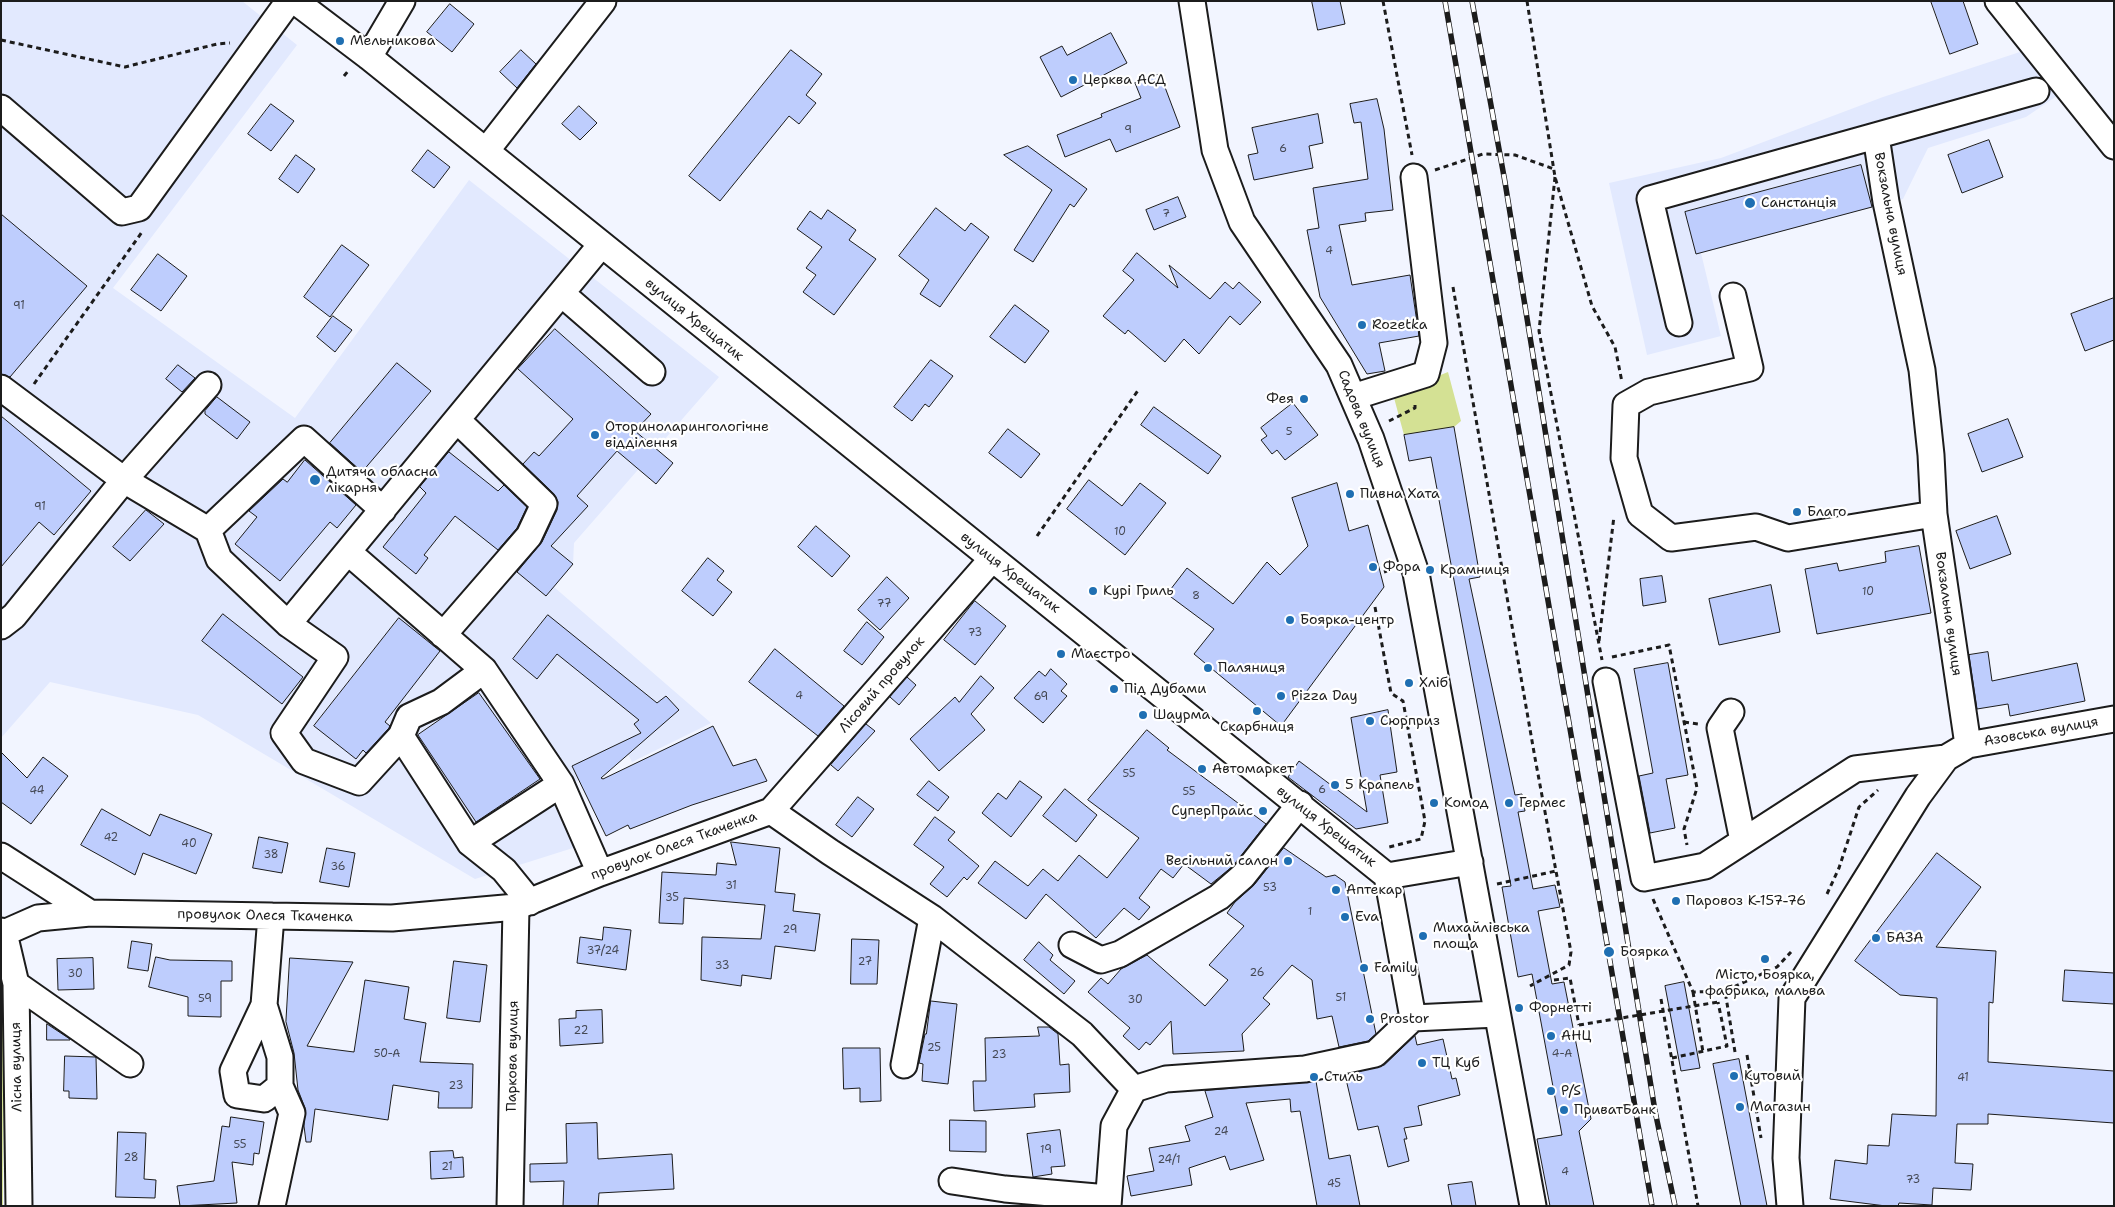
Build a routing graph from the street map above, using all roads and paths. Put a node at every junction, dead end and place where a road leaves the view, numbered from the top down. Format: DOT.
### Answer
graph roads {
  1 [pos="289,1"];
  2 [pos="295,1"];
  3 [pos="402,1"];
  4 [pos="603,1"];
  5 [pos="1192,1"];
  6 [pos="1382,1"];
  7 [pos="1527,1"];
  8 [pos="1998,1"];
  9 [pos="1,40"];
  10 [pos="260,41"];
  11 [pos="369,57"];
  12 [pos="2036,91"];
  13 [pos="1,108"];
  14 [pos="2105,120"];
  15 [pos="1876,136"];
  16 [pos="2114,146"];
  17 [pos="486,151"];
  18 [pos="1554,169"];
  19 [pos="1423,174"];
  20 [pos="1555,177"];
  21 [pos="601,245"];
  22 [pos="1452,278"];
  23 [pos="562,294"];
  24 [pos="1733,296"];
  25 [pos="1678,324"];
  26 [pos="652,372"];
  27 [pos="208,385"];
  28 [pos="1,388"];
  29 [pos="1139,390"];
  30 [pos="1353,396"];
  31 [pos="1626,405"];
  32 [pos="457,420"];
  33 [pos="124,480"];
  34 [pos="383,510"];
  35 [pos="1934,514"];
  36 [pos="1614,515"];
  37 [pos="208,530"];
  38 [pos="1038,536"];
  39 [pos="348,552"];
  40 [pos="992,560"];
  41 [pos="1375,607"];
  42 [pos="288,624"];
  43 [pos="1,626"];
  44 [pos="443,635"];
  45 [pos="1599,646"];
  46 [pos="484,670"];
  47 [pos="1604,670"];
  48 [pos="1731,712"];
  49 [pos="2114,719"];
  50 [pos="401,736"];
  51 [pos="1968,745"];
  52 [pos="1946,758"];
  53 [pos="561,784"];
  54 [pos="1880,788"];
  55 [pos="1300,804"];
  56 [pos="771,811"];
  57 [pos="1744,841"];
  58 [pos="470,844"];
  59 [pos="1358,852"];
  60 [pos="1,856"];
  61 [pos="1470,862"];
  62 [pos="1691,869"];
  63 [pos="1556,871"];
  64 [pos="600,873"];
  65 [pos="1387,876"];
  66 [pos="1644,878"];
  67 [pos="1497,884"];
  68 [pos="1822,903"];
  69 [pos="523,904"];
  70 [pos="90,913"];
  71 [pos="272,916"];
  72 [pos="932,918"];
  73 [pos="3,932"];
  74 [pos="1072,945"];
  75 [pos="1794,949"];
  76 [pos="1554,980"];
  77 [pos="16,984"];
  78 [pos="1530,986"];
  79 [pos="1725,991"];
  80 [pos="1693,992"];
  81 [pos="1792,998"];
  82 [pos="1661,1000"];
  83 [pos="264,1005"];
  84 [pos="1497,1014"];
  85 [pos="1413,1018"];
  86 [pos="1703,1052"];
  87 [pos="1735,1052"];
  88 [pos="1747,1055"];
  89 [pos="1672,1058"];
  90 [pos="130,1064"];
  91 [pos="904,1065"];
  92 [pos="280,1086"];
  93 [pos="1134,1089"];
  94 [pos="1763,1147"];
  95 [pos="952,1181"];
  96 [pos="1108,1202"];
  97 [pos="19,1206"];
  98 [pos="272,1206"];
  99 [pos="510,1206"];
  100 [pos="1533,1206"];
  101 [pos="1698,1206"];
  102 [pos="1790,1206"];
  1 -- 10 [label="street"];
  2 -- 11 [label="street, вулиця Хрещатик"];
  3 -- 11 [label="street"];
  4 -- 17 [label="street"];
  5 -- 30 [label="street, Садова вулиця"];
  6 -- 19 [label="path"];
  7 -- 18 [label="path"];
  8 -- 14 [label="street"];
  9 -- 10 [label="path"];
  10 -- 13 [label="street"];
  11 -- 17 [label="street, вулиця Хрещатик"];
  12 -- 15 [label="street, Вокзальна вулиця"];
  14 -- 16 [label="street"];
  15 -- 25 [label="street"];
  15 -- 35 [label="street, Вокзальна вулиця"];
  17 -- 21 [label="street, вулиця Хрещатик"];
  18 -- 19 [label="path"];
  18 -- 20 [label="path"];
  19 -- 30 [label="street"];
  20 -- 31 [label="path"];
  20 -- 45 [label="path"];
  21 -- 23 [label="street"];
  21 -- 40 [label="street, вулиця Хрещатик"];
  22 -- 63 [label="path"];
  23 -- 26 [label="street"];
  23 -- 32 [label="street"];
  24 -- 31 [label="street"];
  27 -- 33 [label="street"];
  28 -- 33 [label="street"];
  29 -- 38 [label="path"];
  30 -- 61 [label="street, Садова вулиця"];
  31 -- 35 [label="street"];
  32 -- 34 [label="street"];
  32 -- 44 [label="street"];
  33 -- 37 [label="street"];
  33 -- 43 [label="street"];
  34 -- 37 [label="street"];
  34 -- 39 [label="street"];
  35 -- 51 [label="street, Вокзальна вулиця"];
  36 -- 45 [label="path"];
  37 -- 42 [label="street"];
  39 -- 42 [label="street"];
  39 -- 44 [label="street"];
  40 -- 55 [label="street, вулиця Хрещатик"];
  40 -- 56 [label="street, Лісовий провулок"];
  41 -- 59 [label="path"];
  42 -- 50 [label="street"];
  44 -- 46 [label="street"];
  45 -- 47 [label="path"];
  46 -- 50 [label="street"];
  46 -- 53 [label="street"];
  47 -- 62 [label="path"];
  47 -- 66 [label="street"];
  48 -- 57 [label="street"];
  49 -- 51 [label="street, Азовська вулиця"];
  50 -- 58 [label="street"];
  51 -- 52 [label="street"];
  52 -- 57 [label="street"];
  52 -- 81 [label="street"];
  53 -- 58 [label="street"];
  53 -- 64 [label="street"];
  54 -- 68 [label="path"];
  55 -- 59 [label="street, вулиця Хрещатик"];
  55 -- 74 [label="street"];
  56 -- 64 [label="street, провулок Олеся Ткаченка"];
  56 -- 72 [label="street, провулок Олеся Ткаченка"];
  57 -- 62 [label="street"];
  58 -- 69 [label="street"];
  59 -- 65 [label="street, вулиця Хрещатик"];
  60 -- 70 [label="street"];
  61 -- 65 [label="street, вулиця Хрещатик"];
  61 -- 84 [label="street"];
  62 -- 66 [label="street"];
  63 -- 67 [label="path"];
  63 -- 78 [label="path"];
  64 -- 69 [label="street, провулок Олеся Ткаченка"];
  65 -- 85 [label="street"];
  66 -- 80 [label="path"];
  69 -- 71 [label="street, провулок Олеся Ткаченка"];
  69 -- 99 [label="street, Паркова вулиця"];
  70 -- 71 [label="street, провулок Олеся Ткаченка"];
  70 -- 73 [label="street, провулок Олеся Ткаченка"];
  71 -- 83 [label="street"];
  72 -- 91 [label="street"];
  72 -- 93 [label="street, провулок Олеся Ткаченка"];
  73 -- 77 [label="street, Лісна вулиця"];
  75 -- 79 [label="path"];
  76 -- 86 [label="path, bridge"];
  77 -- 90 [label="street"];
  77 -- 97 [label="street, Лісна вулиця"];
  79 -- 80 [label="path"];
  79 -- 81 [label="path"];
  79 -- 87 [label="path"];
  80 -- 86 [label="path"];
  81 -- 102 [label="street"];
  82 -- 89 [label="path"];
  83 -- 92 [label="street"];
  83 -- 92 [label="street"];
  84 -- 85 [label="street"];
  84 -- 100 [label="street"];
  85 -- 93 [label="street"];
  86 -- 89 [label="path"];
  88 -- 94 [label="path"];
  89 -- 101 [label="path"];
  92 -- 98 [label="street"];
  93 -- 96 [label="street"];
  95 -- 96 [label="street"];
}
